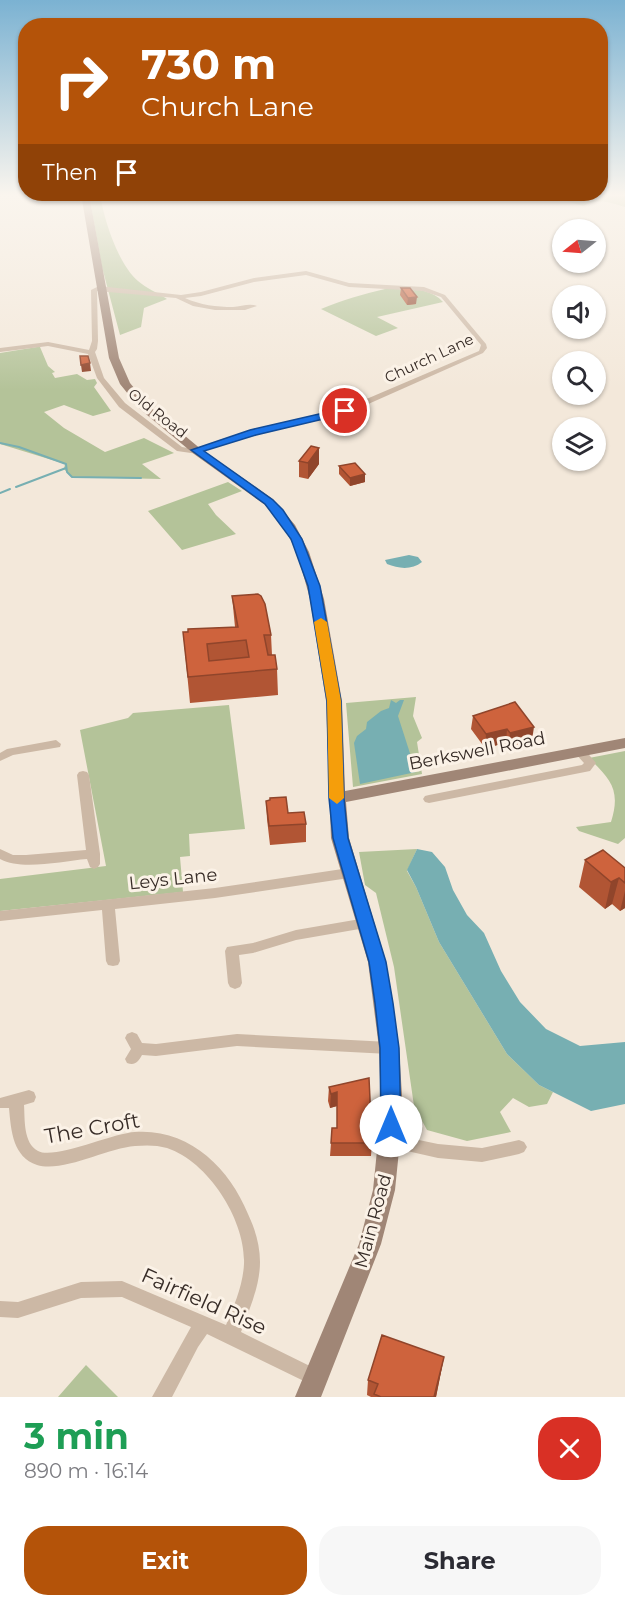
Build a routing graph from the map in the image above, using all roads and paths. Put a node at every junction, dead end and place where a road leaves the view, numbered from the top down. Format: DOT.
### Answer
graph roads {
  1 [pos="96,259"];
  2 [pos="101,288"];
  3 [pos="178,297"];
  4 [pos="254,306"];
  5 [pos="0,350"];
  6 [pos="91,352"];
  7 [pos="197,451"];
  8 [pos="625,743"];
  9 [pos="56,744"];
  10 [pos="579,752"];
  11 [pos="0,757"];
  12 [pos="83,775"];
  13 [pos="337,798"];
  14 [pos="429,799"];
  15 [pos="1,851"];
  16 [pos="350,873"];
  17 [pos="108,904"];
  18 [pos="0,916"];
  19 [pos="366,923"];
  20 [pos="113,961"];
  21 [pos="235,983"];
  22 [pos="134,1048"];
  23 [pos="389,1048"];
  24 [pos="16,1100"];
  25 [pos="390,1142"];
  26 [pos="519,1147"];
  27 [pos="0,1309"];
  28 [pos="204,1324"];
  29 [pos="231,1336"];
  30 [pos="312,1388"];
  31 [pos="161,1397"];
  1 -- 2 [label="main road, Main Road"];
  2 -- 3 [label="street, Church Lane"];
  2 -- 6 [label="street"];
  2 -- 7 [label="main road, Main Road"];
  3 -- 4 [label="street"];
  3 -- 7 [label="street, Church Lane"];
  5 -- 6 [label="street"];
  6 -- 7 [label="street, Old Road"];
  7 -- 13 [label="main road, Main Road"];
  8 -- 10 [label="main road, Berkswell Road"];
  9 -- 11 [label="street"];
  10 -- 13 [label="main road, Berkswell Road"];
  10 -- 14 [label="street"];
  12 -- 15 [label="street"];
  13 -- 16 [label="main road, Main Road"];
  16 -- 17 [label="street, Leys Lane"];
  16 -- 19 [label="main road, Main Road"];
  17 -- 18 [label="street, Leys Lane"];
  17 -- 20 [label="street"];
  19 -- 21 [label="street"];
  19 -- 23 [label="main road, Main Road"];
  22 -- 23 [label="street"];
  23 -- 25 [label="main road, Main Road"];
  24 -- 29 [label="street, The Croft"];
  25 -- 26 [label="street"];
  25 -- 30 [label="main road, Main Road"];
  27 -- 28 [label="street, Fairfield Rise"];
  28 -- 29 [label="street, Fairfield Rise"];
  28 -- 31 [label="street"];
  29 -- 30 [label="street, Fairfield Rise"];
}
